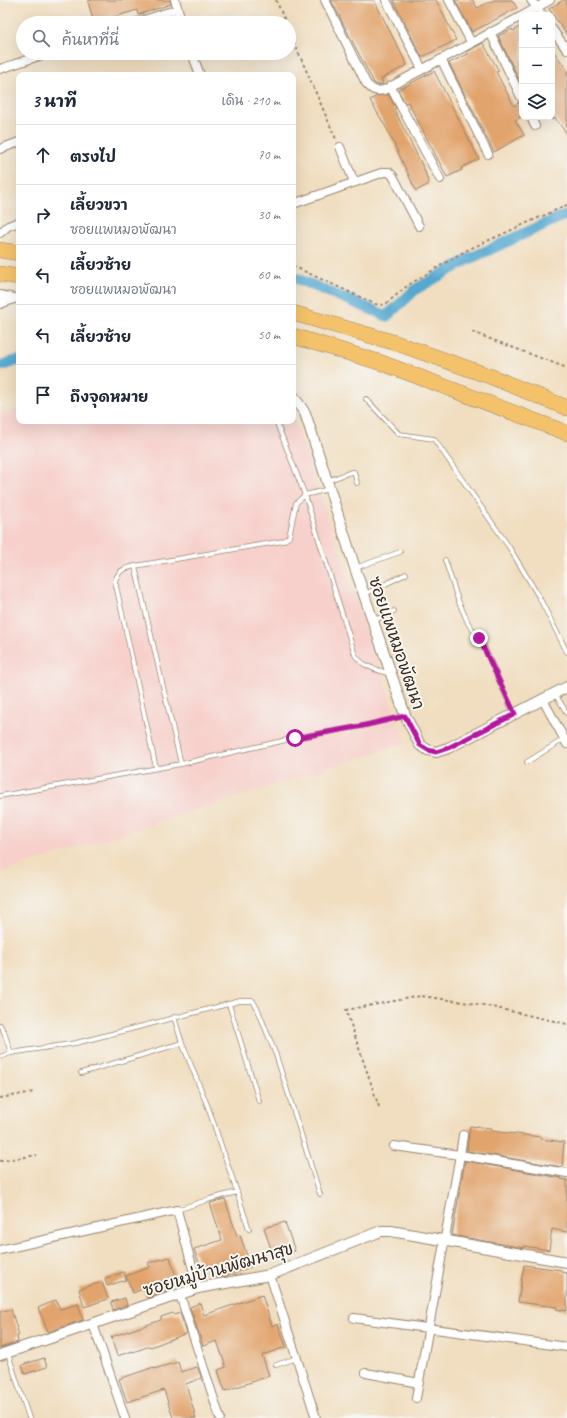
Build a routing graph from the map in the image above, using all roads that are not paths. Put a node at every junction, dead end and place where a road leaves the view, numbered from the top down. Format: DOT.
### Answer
graph roads {
  1 [pos="175,0"];
  2 [pos="325,0"];
  3 [pos="386,0"];
  4 [pos="449,0"];
  5 [pos="531,0"];
  6 [pos="550,0"];
  7 [pos="178,9"];
  8 [pos="539,12"];
  9 [pos="156,16"];
  10 [pos="180,16"];
  11 [pos="519,18"];
  12 [pos="490,32"];
  13 [pos="555,33"];
  14 [pos="471,42"];
  15 [pos="567,50"];
  16 [pos="441,59"];
  17 [pos="28,60"];
  18 [pos="195,60"];
  19 [pos="422,69"];
  20 [pos="0,70"];
  21 [pos="199,72"];
  22 [pos="390,86"];
  23 [pos="519,92"];
  24 [pos="532,120"];
  25 [pos="535,126"];
  26 [pos="16,143"];
  27 [pos="340,147"];
  28 [pos="0,149"];
  29 [pos="488,154"];
  30 [pos="440,179"];
  31 [pos="354,182"];
  32 [pos="296,203"];
  33 [pos="16,223"];
  34 [pos="419,226"];
  35 [pos="0,233"];
  36 [pos="0,250"];
  37 [pos="16,253"];
  38 [pos="0,274"];
  39 [pos="16,277"];
  40 [pos="0,295"];
  41 [pos="16,298"];
  42 [pos="16,298"];
  43 [pos="0,304"];
  44 [pos="296,314"];
  45 [pos="296,337"];
  46 [pos="366,399"];
  47 [pos="296,400"];
  48 [pos="567,408"];
  49 [pos="277,424"];
  50 [pos="567,433"];
  51 [pos="357,483"];
  52 [pos="328,485"];
  53 [pos="305,495"];
  54 [pos="400,552"];
  55 [pos="445,560"];
  56 [pos="135,566"];
  57 [pos="355,568"];
  58 [pos="406,574"];
  59 [pos="364,595"];
  60 [pos="394,611"];
  61 [pos="372,621"];
  62 [pos="567,652"];
  63 [pos="391,674"];
  64 [pos="567,688"];
  65 [pos="554,694"];
  66 [pos="542,700"];
  67 [pos="567,713"];
  68 [pos="515,714"];
  69 [pos="405,716"];
  70 [pos="566,742"];
  71 [pos="527,762"];
  72 [pos="181,764"];
  73 [pos="156,768"];
  74 [pos="0,796"];
  75 [pos="229,1004"];
  76 [pos="174,1017"];
  77 [pos="0,1026"];
  78 [pos="182,1043"];
  79 [pos="10,1053"];
  80 [pos="0,1057"];
  81 [pos="81,1074"];
  82 [pos="259,1101"];
  83 [pos="463,1135"];
  84 [pos="394,1146"];
  85 [pos="460,1155"];
  86 [pos="567,1174"];
  87 [pos="237,1192"];
  88 [pos="320,1194"];
  89 [pos="177,1210"];
  90 [pos="249,1229"];
  91 [pos="445,1241"];
  92 [pos="0,1250"];
  93 [pos="567,1262"];
  94 [pos="270,1275"];
  95 [pos="198,1288"];
  96 [pos="180,1295"];
  97 [pos="354,1318"];
  98 [pos="93,1324"];
  99 [pos="428,1329"];
  100 [pos="567,1347"];
  101 [pos="4,1354"];
  102 [pos="297,1358"];
  103 [pos="276,1365"];
  104 [pos="366,1373"];
  105 [pos="419,1383"];
  106 [pos="416,1398"];
  107 [pos="29,1418"];
  108 [pos="125,1418"];
  109 [pos="220,1418"];
  110 [pos="316,1418"];
  1 -- 7 [label="street"];
  2 -- 22 [label="street"];
  3 -- 19 [label="street"];
  4 -- 14 [label="street"];
  5 -- 8 [label="street"];
  6 -- 8 [label="street"];
  7 -- 9 [label="street"];
  7 -- 10 [label="street"];
  11 -- 12 [label="street"];
  12 -- 14 [label="street"];
  12 -- 23 [label="street"];
  13 -- 15 [label="street"];
  14 -- 16 [label="street"];
  16 -- 19 [label="street"];
  16 -- 29 [label="street"];
  17 -- 20 [label="street"];
  18 -- 21 [label="street"];
  19 -- 22 [label="street"];
  22 -- 30 [label="street"];
  24 -- 25 [label="street"];
  26 -- 28 [label="street"];
  27 -- 31 [label="street"];
  31 -- 32 [label="street"];
  31 -- 34 [label="street"];
  33 -- 35 [label="street"];
  36 -- 37 [label="highway"];
  38 -- 39 [label="highway"];
  40 -- 41 [label="street"];
  42 -- 43 [label="street"];
  44 -- 48 [label="highway"];
  45 -- 50 [label="highway"];
  46 -- 62 [label="lane"];
  47 -- 52 [label="street, ซอยแพหมอพัฒนา"];
  49 -- 53 [label="lane"];
  51 -- 52 [label="lane"];
  52 -- 53 [label="lane"];
  52 -- 57 [label="street, ซอยแพหมอพัฒนา"];
  53 -- 56 [label="lane"];
  53 -- 63 [label="lane"];
  54 -- 57 [label="lane"];
  55 -- 68 [label="lane"];
  56 -- 72 [label="lane"];
  56 -- 73 [label="lane"];
  57 -- 59 [label="street, ซอยแพหมอพัฒนา"];
  58 -- 59 [label="lane"];
  59 -- 61 [label="street, ซอยแพหมอพัฒนา"];
  60 -- 61 [label="lane"];
  61 -- 63 [label="street, ซอยแพหมอพัฒนา"];
  63 -- 69 [label="street, ซอยแพหมอพัฒนา"];
  64 -- 65 [label="street, ซอยแพหมอพัฒนา"];
  65 -- 66 [label="street, ซอยแพหมอพัฒนา"];
  65 -- 67 [label="lane"];
  66 -- 68 [label="street, ซอยแพหมอพัฒนา"];
  66 -- 70 [label="street"];
  68 -- 69 [label="street, ซอยแพหมอพัฒนา"];
  69 -- 72 [label="lane"];
  70 -- 71 [label="lane"];
  72 -- 73 [label="lane"];
  73 -- 74 [label="lane"];
  75 -- 76 [label="lane"];
  75 -- 82 [label="lane"];
  75 -- 88 [label="lane"];
  76 -- 78 [label="lane"];
  76 -- 79 [label="lane"];
  77 -- 79 [label="lane"];
  78 -- 81 [label="lane"];
  78 -- 87 [label="lane"];
  79 -- 80 [label="lane"];
  83 -- 85 [label="street"];
  84 -- 85 [label="street"];
  85 -- 86 [label="street"];
  85 -- 91 [label="street"];
  87 -- 89 [label="lane"];
  87 -- 90 [label="lane"];
  89 -- 92 [label="street"];
  89 -- 95 [label="street"];
  91 -- 93 [label="street, ซอยหมู่บ้านพัฒนาสุข"];
  91 -- 94 [label="street, ซอยหมู่บ้านพัฒนาสุข"];
  91 -- 99 [label="street"];
  94 -- 95 [label="street, ซอยหมู่บ้านพัฒนาสุข"];
  94 -- 102 [label="street"];
  95 -- 96 [label="street, ซอยหมู่บ้านพัฒนาสุข"];
  96 -- 98 [label="street, ซอยหมู่บ้านพัฒนาสุข"];
  96 -- 109 [label="street"];
  97 -- 99 [label="street"];
  98 -- 101 [label="street, ซอยหมู่บ้านพัฒนาสุข"];
  98 -- 108 [label="street"];
  99 -- 100 [label="street"];
  99 -- 105 [label="street"];
  101 -- 107 [label="lane"];
  102 -- 103 [label="lane"];
  102 -- 110 [label="street"];
  104 -- 105 [label="street"];
  105 -- 106 [label="street"];
}
